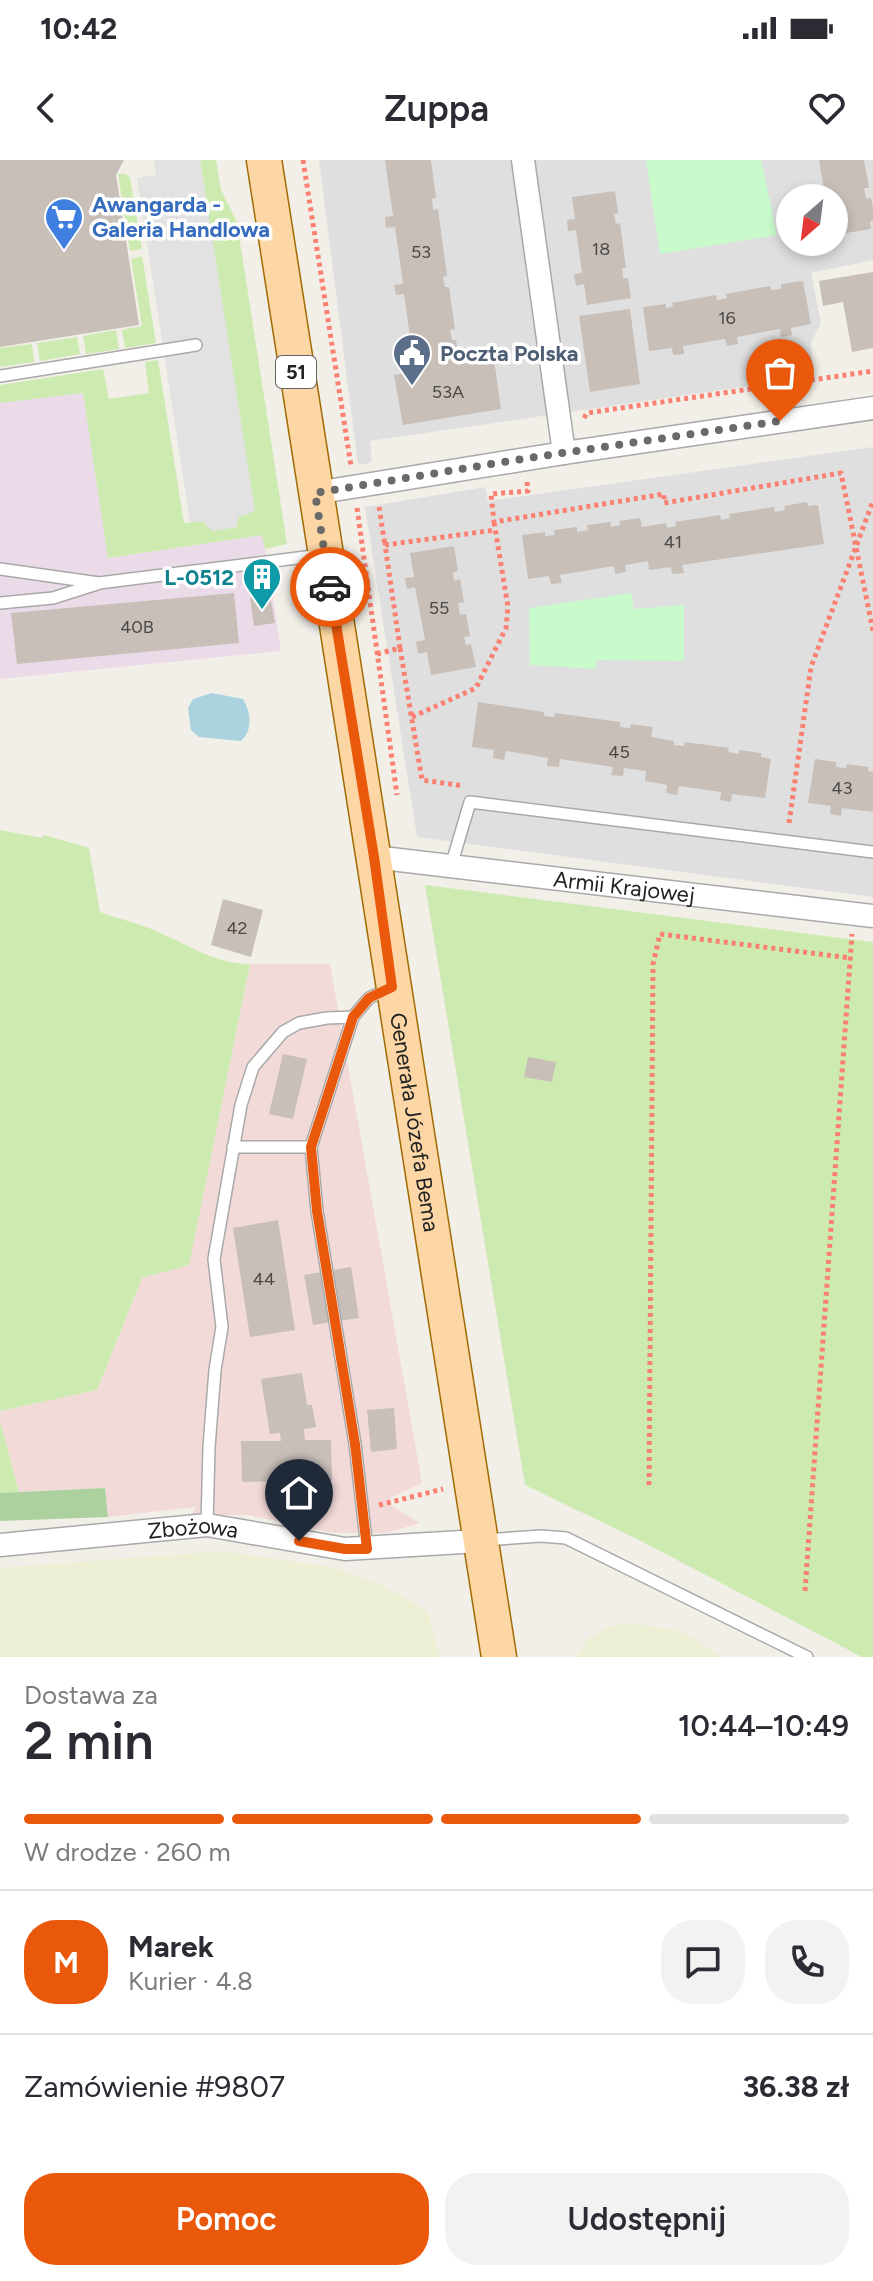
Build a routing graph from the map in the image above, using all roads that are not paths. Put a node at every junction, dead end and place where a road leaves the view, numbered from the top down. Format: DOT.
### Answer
graph roads {
  1 [pos="264,160"];
  2 [pos="523,160"];
  3 [pos="196,345"];
  4 [pos="0,376"];
  5 [pos="873,408"];
  6 [pos="564,453"];
  7 [pos="315,493"];
  8 [pos="325,554"];
  9 [pos="0,569"];
  10 [pos="99,583"];
  11 [pos="0,603"];
  12 [pos="873,852"];
  13 [pos="374,857"];
  14 [pos="451,866"];
  15 [pos="863,914"];
  16 [pos="392,987"];
  17 [pos="353,1017"];
  18 [pos="233,1147"];
  19 [pos="311,1147"];
  20 [pos="207,1525"];
  21 [pos="479,1541"];
  22 [pos="0,1545"];
  23 [pos="367,1549"];
  24 [pos="499,1657"];
  25 [pos="807,1657"];
  1 -- 7 [label="main road, Generała Józefa Bema / 51"];
  2 -- 6 [label="street"];
  3 -- 4 [label="lane"];
  5 -- 6 [label="street"];
  6 -- 7 [label="street"];
  7 -- 8 [label="main road, Generała Józefa Bema / 51"];
  8 -- 10 [label="lane"];
  8 -- 13 [label="main road, Generała Józefa Bema / 51"];
  9 -- 10 [label="lane"];
  10 -- 11 [label="lane"];
  12 -- 14 [label="lane"];
  13 -- 14 [label="street, Armii Krajowej"];
  13 -- 16 [label="main road, Generała Józefa Bema / 51"];
  14 -- 15 [label="street, Armii Krajowej"];
  16 -- 17 [label="lane"];
  16 -- 21 [label="main road, Generała Józefa Bema / 51"];
  17 -- 18 [label="lane"];
  17 -- 19 [label="lane"];
  18 -- 19 [label="lane"];
  18 -- 20 [label="lane"];
  19 -- 23 [label="lane"];
  20 -- 22 [label="street, Zbożowa"];
  20 -- 23 [label="street, Zbożowa"];
  21 -- 23 [label="street, Zbożowa"];
  21 -- 24 [label="main road, Generała Józefa Bema / 51"];
  21 -- 25 [label="lane"];
}
